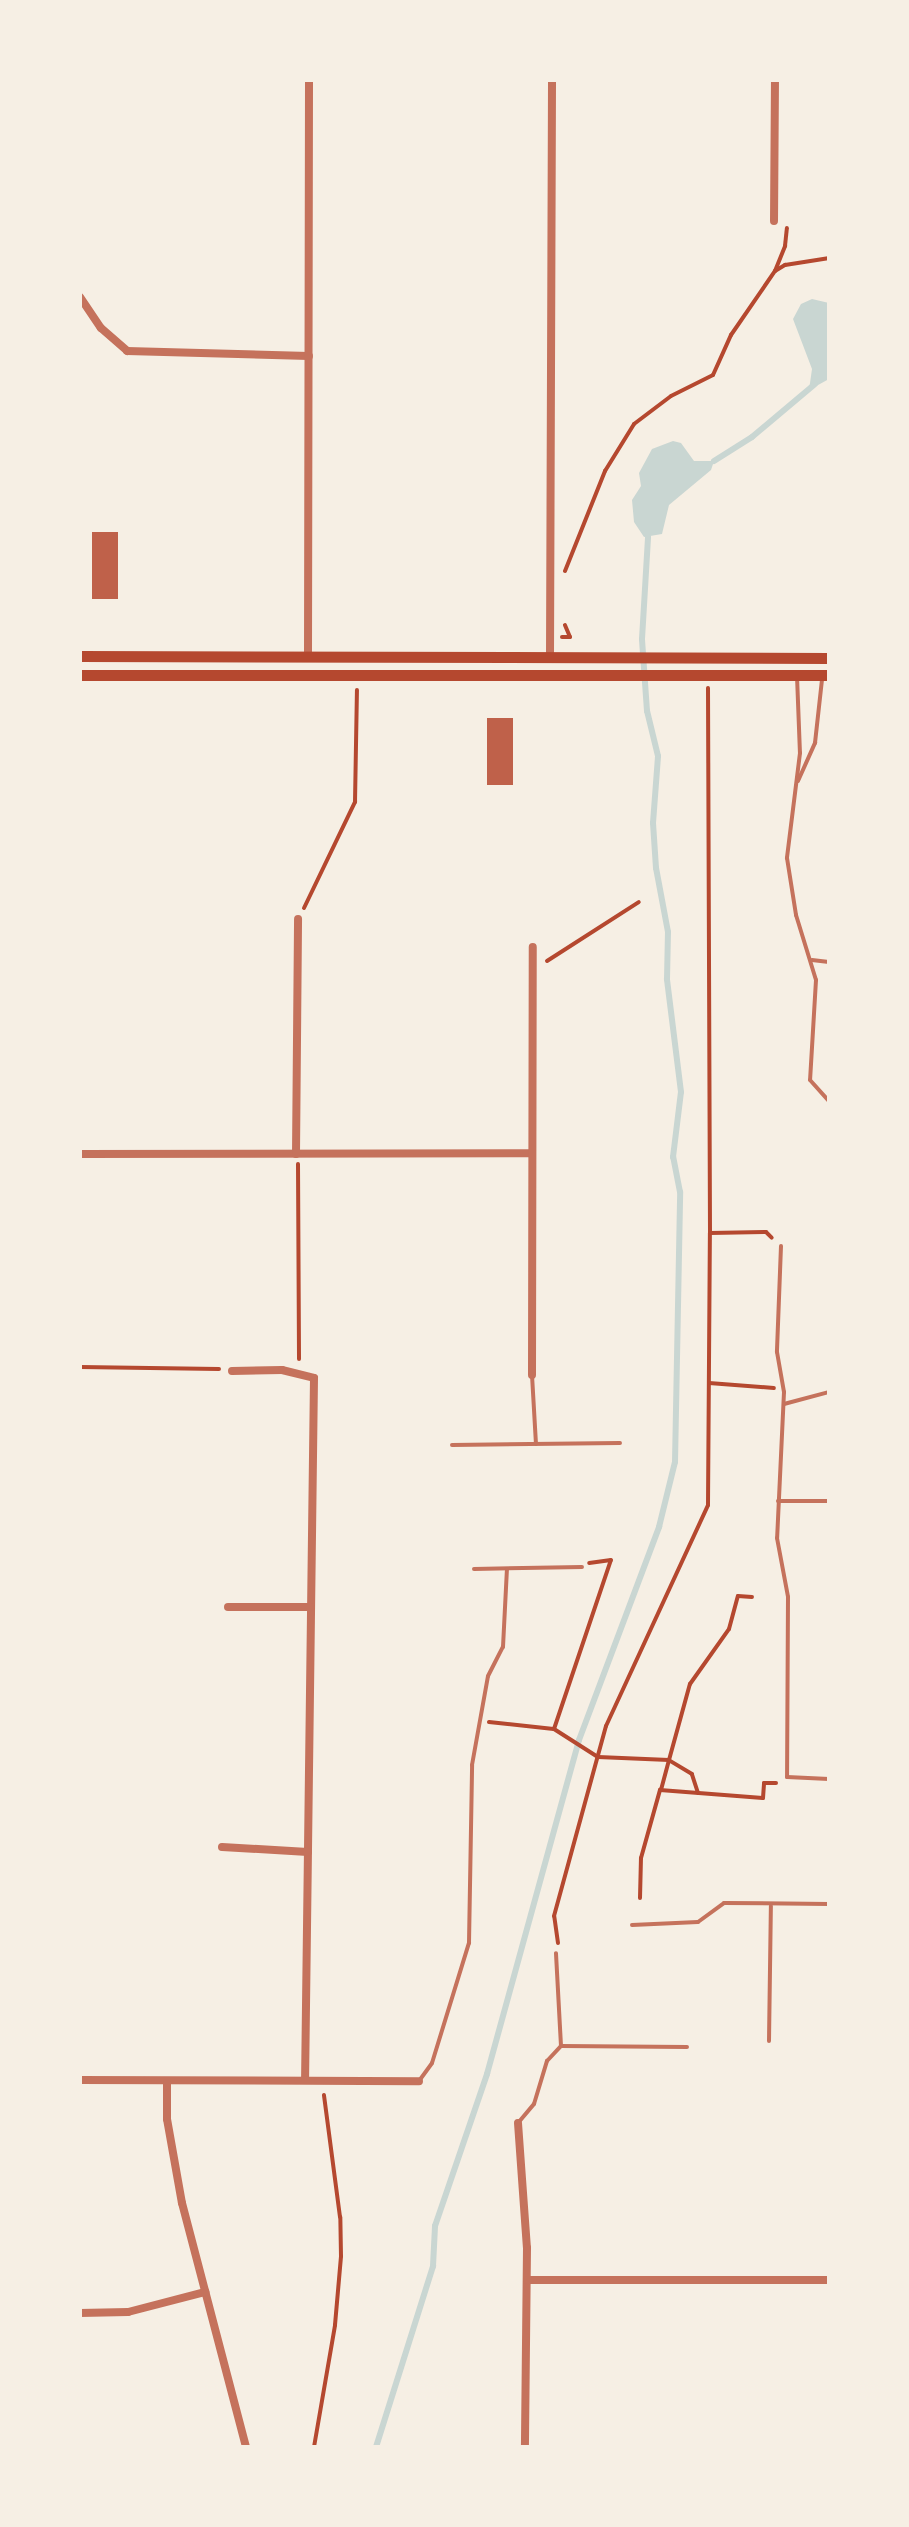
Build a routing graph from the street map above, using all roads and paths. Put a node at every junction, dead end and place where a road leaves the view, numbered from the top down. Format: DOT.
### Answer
graph roads {
  1 [pos="308,80"];
  2 [pos="552,80"];
  3 [pos="775,80"];
  4 [pos="774,218"];
  5 [pos="829,258"];
  6 [pos="774,272"];
  7 [pos="80,296"];
  8 [pos="309,356"];
  9 [pos="564,584"];
  10 [pos="565,613"];
  11 [pos="550,637"];
  12 [pos="80,656"];
  13 [pos="308,656"];
  14 [pos="550,656"];
  15 [pos="829,658"];
  16 [pos="80,675"];
  17 [pos="308,675"];
  18 [pos="357,675"];
  19 [pos="550,676"];
  20 [pos="708,676"];
  21 [pos="796,676"];
  22 [pos="826,676"];
  23 [pos="796,785"];
  24 [pos="639,902"];
  25 [pos="298,919"];
  26 [pos="533,947"];
  27 [pos="812,960"];
  28 [pos="829,962"];
  29 [pos="532,967"];
  30 [pos="829,1101"];
  31 [pos="530,1153"];
  32 [pos="80,1154"];
  33 [pos="296,1154"];
  34 [pos="710,1233"];
  35 [pos="781,1246"];
  36 [pos="80,1367"];
  37 [pos="232,1371"];
  38 [pos="296,1374"];
  39 [pos="532,1375"];
  40 [pos="709,1384"];
  41 [pos="783,1389"];
  42 [pos="829,1392"];
  43 [pos="784,1404"];
  44 [pos="620,1443"];
  45 [pos="536,1444"];
  46 [pos="452,1445"];
  47 [pos="778,1501"];
  48 [pos="829,1501"];
  49 [pos="582,1568"];
  50 [pos="474,1569"];
  51 [pos="506,1569"];
  52 [pos="752,1597"];
  53 [pos="228,1606"];
  54 [pos="312,1607"];
  55 [pos="480,1720"];
  56 [pos="554,1729"];
  57 [pos="598,1757"];
  58 [pos="669,1760"];
  59 [pos="786,1777"];
  60 [pos="829,1779"];
  61 [pos="660,1790"];
  62 [pos="698,1793"];
  63 [pos="222,1848"];
  64 [pos="308,1852"];
  65 [pos="640,1898"];
  66 [pos="771,1904"];
  67 [pos="829,1904"];
  68 [pos="632,1925"];
  69 [pos="556,1953"];
  70 [pos="769,2041"];
  71 [pos="561,2046"];
  72 [pos="688,2047"];
  73 [pos="80,2080"];
  74 [pos="305,2080"];
  75 [pos="324,2080"];
  76 [pos="419,2081"];
  77 [pos="167,2082"];
  78 [pos="518,2123"];
  79 [pos="526,2280"];
  80 [pos="829,2280"];
  81 [pos="205,2292"];
  82 [pos="80,2313"];
  83 [pos="246,2447"];
  84 [pos="314,2447"];
  85 [pos="524,2447"];
  1 -- 8 [label="street"];
  2 -- 11 [label="street"];
  3 -- 4 [label="street"];
  4 -- 6 [label="path"];
  5 -- 6 [label="path"];
  6 -- 9 [label="path"];
  7 -- 8 [label="street"];
  8 -- 13 [label="street"];
  10 -- 11 [label="path"];
  11 -- 14 [label="street"];
  12 -- 13 [label="main road"];
  13 -- 14 [label="main road"];
  13 -- 17 [label="main road"];
  14 -- 15 [label="main road"];
  14 -- 19 [label="main road"];
  16 -- 17 [label="main road"];
  17 -- 18 [label="main road"];
  18 -- 19 [label="main road"];
  18 -- 25 [label="path"];
  19 -- 20 [label="main road"];
  20 -- 21 [label="main road"];
  20 -- 34 [label="path"];
  21 -- 22 [label="main road"];
  21 -- 23 [label="lane"];
  22 -- 23 [label="lane"];
  23 -- 27 [label="lane"];
  24 -- 29 [label="path"];
  25 -- 33 [label="street"];
  26 -- 29 [label="street"];
  27 -- 28 [label="lane"];
  27 -- 30 [label="lane"];
  29 -- 31 [label="street"];
  31 -- 33 [label="street"];
  31 -- 39 [label="street"];
  32 -- 33 [label="street"];
  33 -- 38 [label="path"];
  34 -- 35 [label="path"];
  34 -- 40 [label="path"];
  35 -- 41 [label="lane"];
  36 -- 37 [label="path"];
  37 -- 38 [label="street"];
  38 -- 54 [label="street"];
  39 -- 45 [label="lane"];
  40 -- 41 [label="path"];
  40 -- 57 [label="path"];
  41 -- 43 [label="lane"];
  42 -- 43 [label="lane"];
  43 -- 47 [label="lane"];
  44 -- 45 [label="lane"];
  45 -- 46 [label="lane"];
  47 -- 48 [label="lane"];
  47 -- 59 [label="lane"];
  49 -- 51 [label="lane"];
  49 -- 56 [label="path"];
  50 -- 51 [label="lane"];
  51 -- 55 [label="lane"];
  52 -- 58 [label="path"];
  53 -- 54 [label="street"];
  54 -- 64 [label="street"];
  55 -- 56 [label="path"];
  55 -- 76 [label="lane"];
  56 -- 57 [label="path"];
  57 -- 58 [label="path"];
  57 -- 69 [label="path"];
  58 -- 61 [label="path"];
  58 -- 62 [label="path"];
  59 -- 60 [label="lane"];
  59 -- 62 [label="path"];
  61 -- 62 [label="path"];
  61 -- 65 [label="path"];
  63 -- 64 [label="street"];
  64 -- 74 [label="street"];
  66 -- 67 [label="lane"];
  66 -- 68 [label="lane"];
  66 -- 70 [label="lane"];
  69 -- 71 [label="lane"];
  71 -- 72 [label="lane"];
  71 -- 78 [label="lane"];
  73 -- 77 [label="street"];
  74 -- 75 [label="street"];
  74 -- 77 [label="street"];
  75 -- 76 [label="street"];
  75 -- 84 [label="path"];
  77 -- 81 [label="street"];
  78 -- 79 [label="street"];
  79 -- 80 [label="street"];
  79 -- 85 [label="street"];
  81 -- 82 [label="street"];
  81 -- 83 [label="street"];
}
